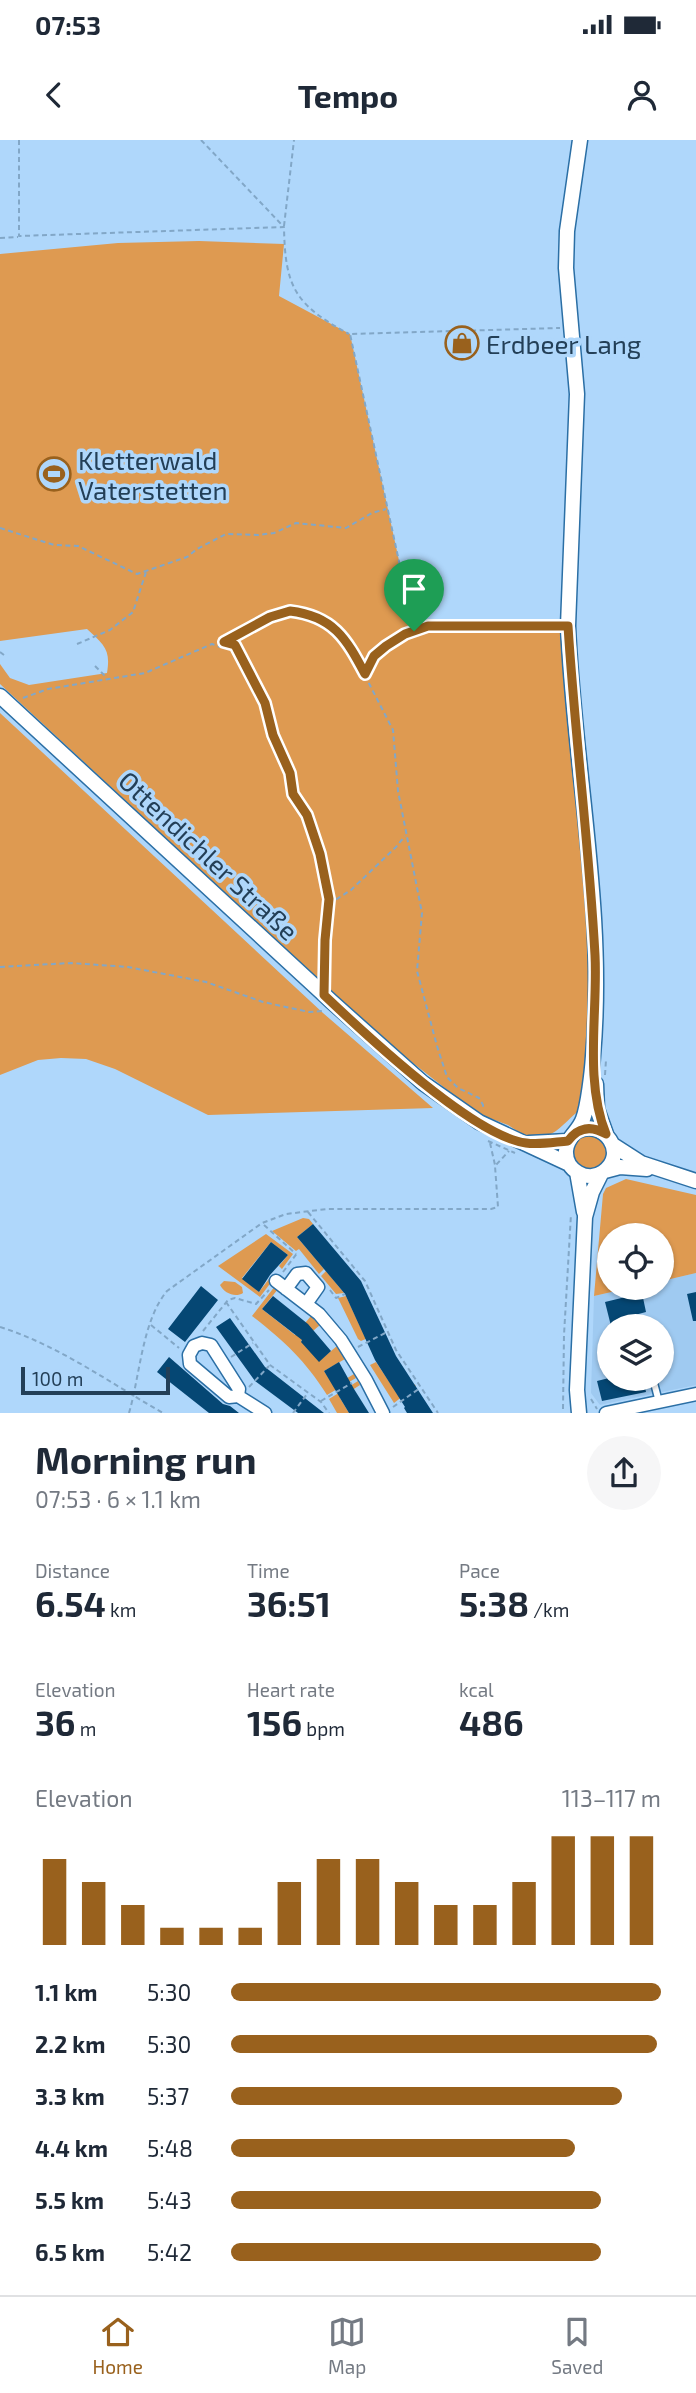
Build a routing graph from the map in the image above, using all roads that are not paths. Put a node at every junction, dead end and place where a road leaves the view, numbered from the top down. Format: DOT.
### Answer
graph roads {
  1 [pos="580,140"];
  2 [pos="0,696"];
  3 [pos="599,1058"];
  4 [pos="573,1136"];
  5 [pos="609,1139"];
  6 [pos="525,1143"];
  7 [pos="573,1168"];
  8 [pos="659,1170"];
  9 [pos="603,1172"];
  10 [pos="696,1181"];
  11 [pos="578,1216"];
  12 [pos="306,1304"];
  13 [pos="656,1391"];
  14 [pos="696,1394"];
  15 [pos="240,1397"];
  16 [pos="659,1402"];
  17 [pos="265,1413"];
  18 [pos="383,1413"];
  19 [pos="579,1413"];
  20 [pos="606,1413"];
  1 -- 3 [label="street"];
  2 -- 6 [label="street, Ottendichler Straße"];
  3 -- 4 [label="street"];
  3 -- 5 [label="street"];
  4 -- 5 [label="street"];
  4 -- 6 [label="street, Ottendichler Straße"];
  4 -- 7 [label="street"];
  5 -- 8 [label="street"];
  5 -- 9 [label="street"];
  6 -- 7 [label="street, Ottendichler Straße"];
  7 -- 9 [label="street"];
  7 -- 11 [label="street"];
  8 -- 9 [label="street"];
  8 -- 10 [label="street"];
  9 -- 11 [label="street"];
  11 -- 19 [label="street"];
  12 -- 12 [label="street"];
  12 -- 18 [label="street"];
  13 -- 16 [label="lane"];
  14 -- 16 [label="street"];
  15 -- 15 [label="street"];
  15 -- 17 [label="street"];
  16 -- 20 [label="street"];
}
